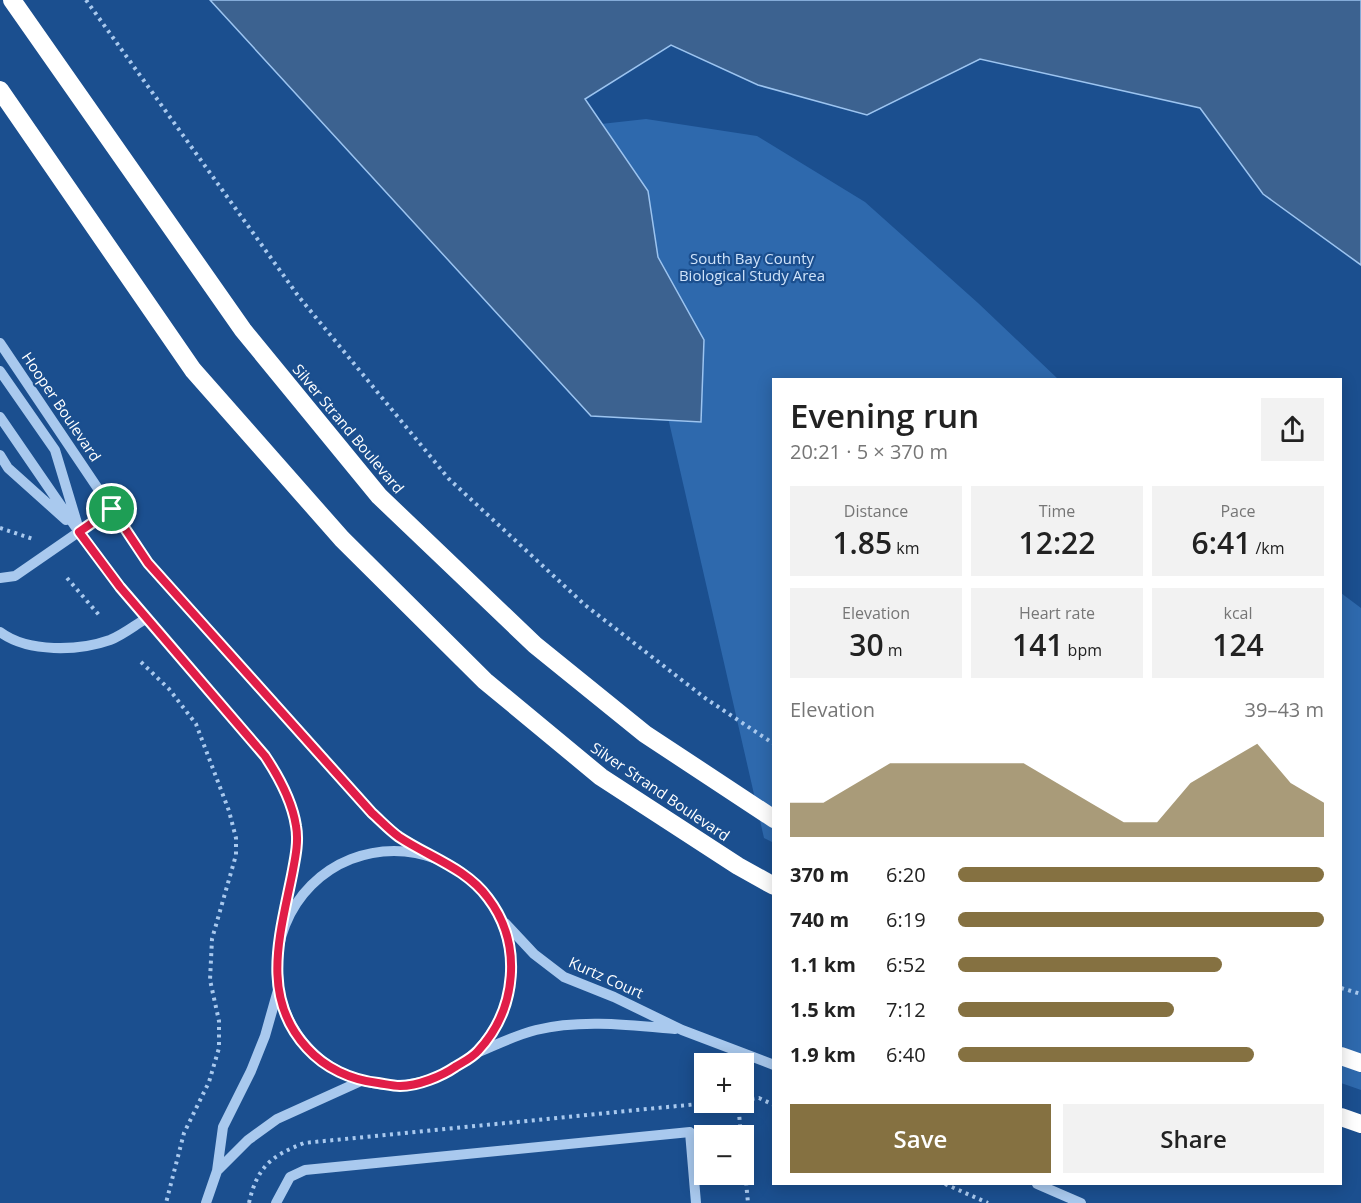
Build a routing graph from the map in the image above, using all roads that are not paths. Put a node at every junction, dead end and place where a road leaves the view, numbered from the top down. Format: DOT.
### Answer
graph roads {
  1 [pos="12,0"];
  2 [pos="0,90"];
  3 [pos="0,343"];
  4 [pos="0,371"];
  5 [pos="0,417"];
  6 [pos="0,455"];
  7 [pos="112,509"];
  8 [pos="79,532"];
  9 [pos="0,578"];
  10 [pos="147,618"];
  11 [pos="0,633"];
  12 [pos="772,818"];
  13 [pos="435,858"];
  14 [pos="772,885"];
  15 [pos="500,916"];
  16 [pos="278,945"];
  17 [pos="278,990"];
  18 [pos="682,1030"];
  19 [pos="476,1053"];
  20 [pos="1342,1056"];
  21 [pos="1361,1063"];
  22 [pos="772,1064"];
  23 [pos="362,1081"];
  24 [pos="1342,1117"];
  25 [pos="1361,1124"];
  26 [pos="217,1171"];
  27 [pos="1038,1185"];
  28 [pos="1038,1185"];
  29 [pos="206,1203"];
  30 [pos="276,1203"];
  31 [pos="696,1203"];
  32 [pos="1070,1203"];
  33 [pos="1081,1203"];
  1 -- 12 [label="highway, Silver Strand Boulevard"];
  2 -- 14 [label="highway, Silver Strand Boulevard"];
  3 -- 7 [label="street, Hooper Boulevard"];
  4 -- 8 [label="street, Hooper Boulevard"];
  5 -- 8 [label="street, Hooper Boulevard"];
  6 -- 8 [label="street, Hooper Boulevard"];
  7 -- 8 [label="street"];
  7 -- 13 [label="street, Hooper Boulevard"];
  8 -- 9 [label="street"];
  8 -- 10 [label="street, Hooper Boulevard"];
  10 -- 11 [label="street"];
  10 -- 16 [label="street, Hooper Boulevard"];
  13 -- 15 [label="street, Hooper Boulevard"];
  13 -- 16 [label="street"];
  15 -- 18 [label="street, Kurtz Court"];
  15 -- 19 [label="street"];
  16 -- 17 [label="street"];
  17 -- 23 [label="street"];
  17 -- 26 [label="street"];
  18 -- 19 [label="street, Kurtz Court"];
  18 -- 22 [label="street, Kurtz Court"];
  19 -- 23 [label="street"];
  20 -- 21 [label="highway"];
  23 -- 26 [label="street"];
  24 -- 25 [label="highway"];
  26 -- 29 [label="street"];
  27 -- 32 [label="street"];
  28 -- 33 [label="street"];
  30 -- 31 [label="street"];
}
